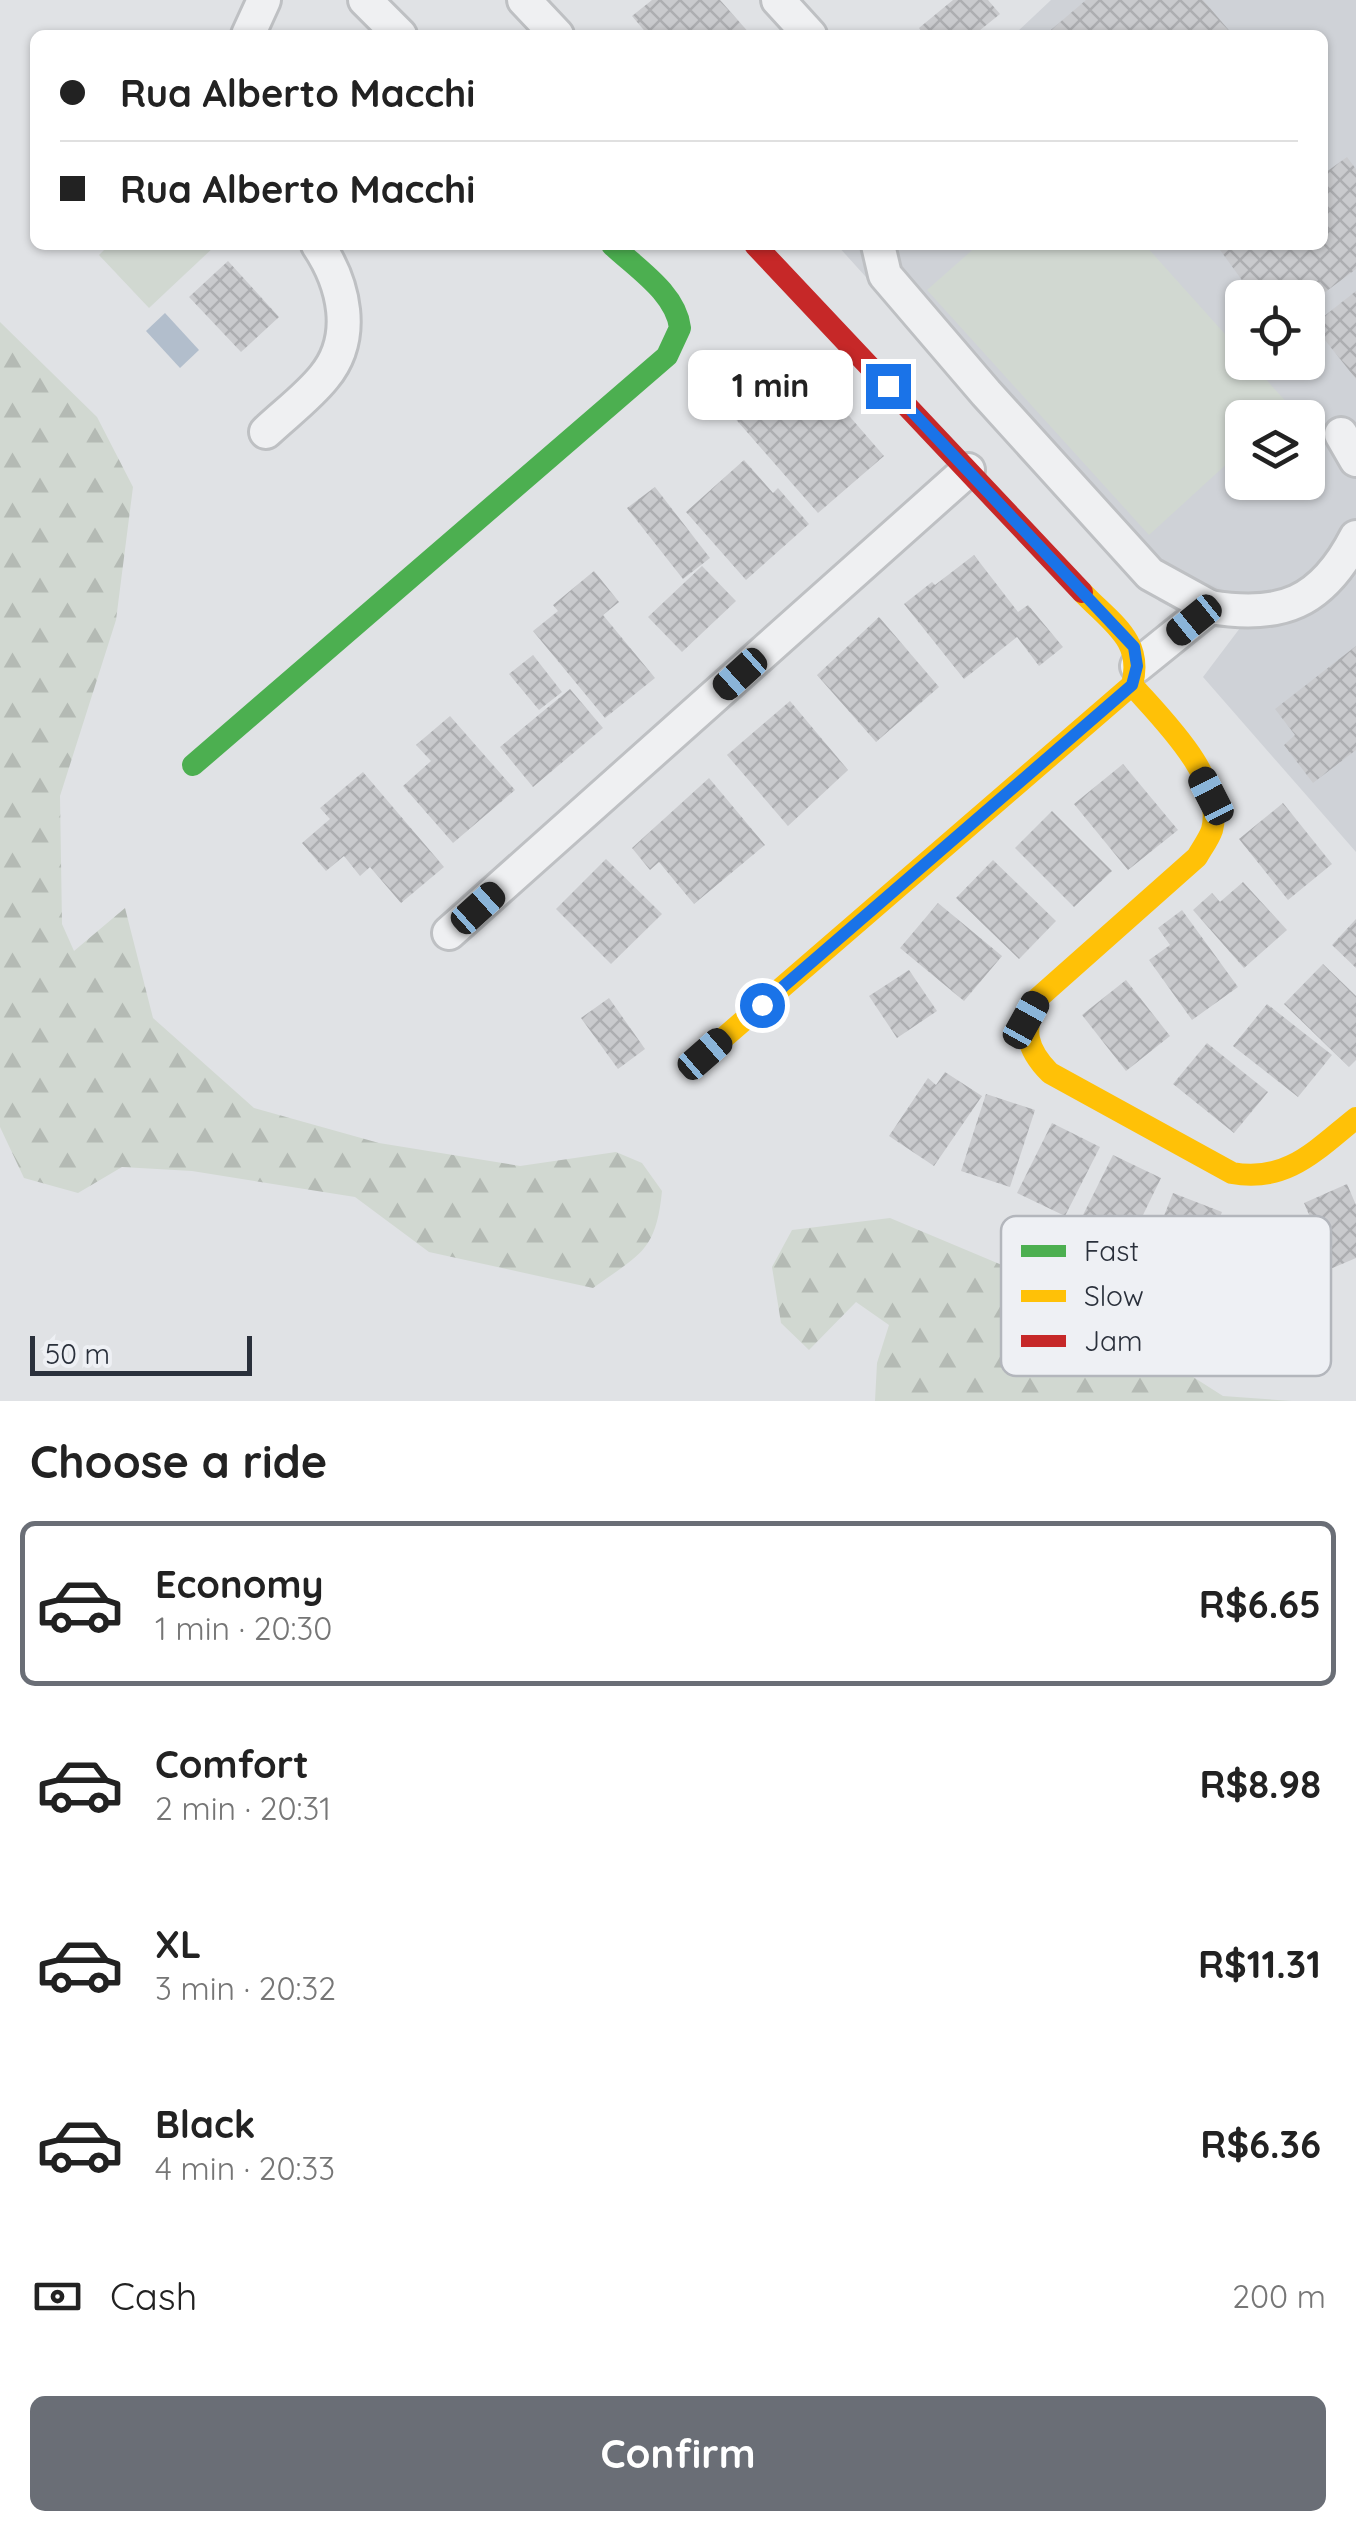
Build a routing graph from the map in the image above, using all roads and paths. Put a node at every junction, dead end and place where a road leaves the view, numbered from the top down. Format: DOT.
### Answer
graph roads {
  1 [pos="264,0"];
  2 [pos="365,0"];
  3 [pos="524,0"];
  4 [pos="778,0"];
  5 [pos="250,30"];
  6 [pos="395,30"];
  7 [pos="552,30"];
  8 [pos="805,30"];
  9 [pos="321,250"];
  10 [pos="617,250"];
  11 [pos="761,250"];
  12 [pos="879,250"];
  13 [pos="266,432"];
  14 [pos="968,470"];
  15 [pos="1356,537"];
  16 [pos="1210,608"];
  17 [pos="1134,676"];
  18 [pos="193,765"];
  19 [pos="449,934"];
  20 [pos="705,1054"];
  21 [pos="1356,1118"];
  1 -- 5 [label="street"];
  2 -- 6 [label="street"];
  3 -- 7 [label="street"];
  4 -- 8 [label="street"];
  9 -- 13 [label="street"];
  10 -- 18 [label="street"];
  11 -- 14 [label="street"];
  12 -- 16 [label="street"];
  14 -- 17 [label="street"];
  14 -- 19 [label="street"];
  15 -- 16 [label="street"];
  16 -- 17 [label="street"];
  17 -- 20 [label="street"];
  17 -- 21 [label="street"];
}
